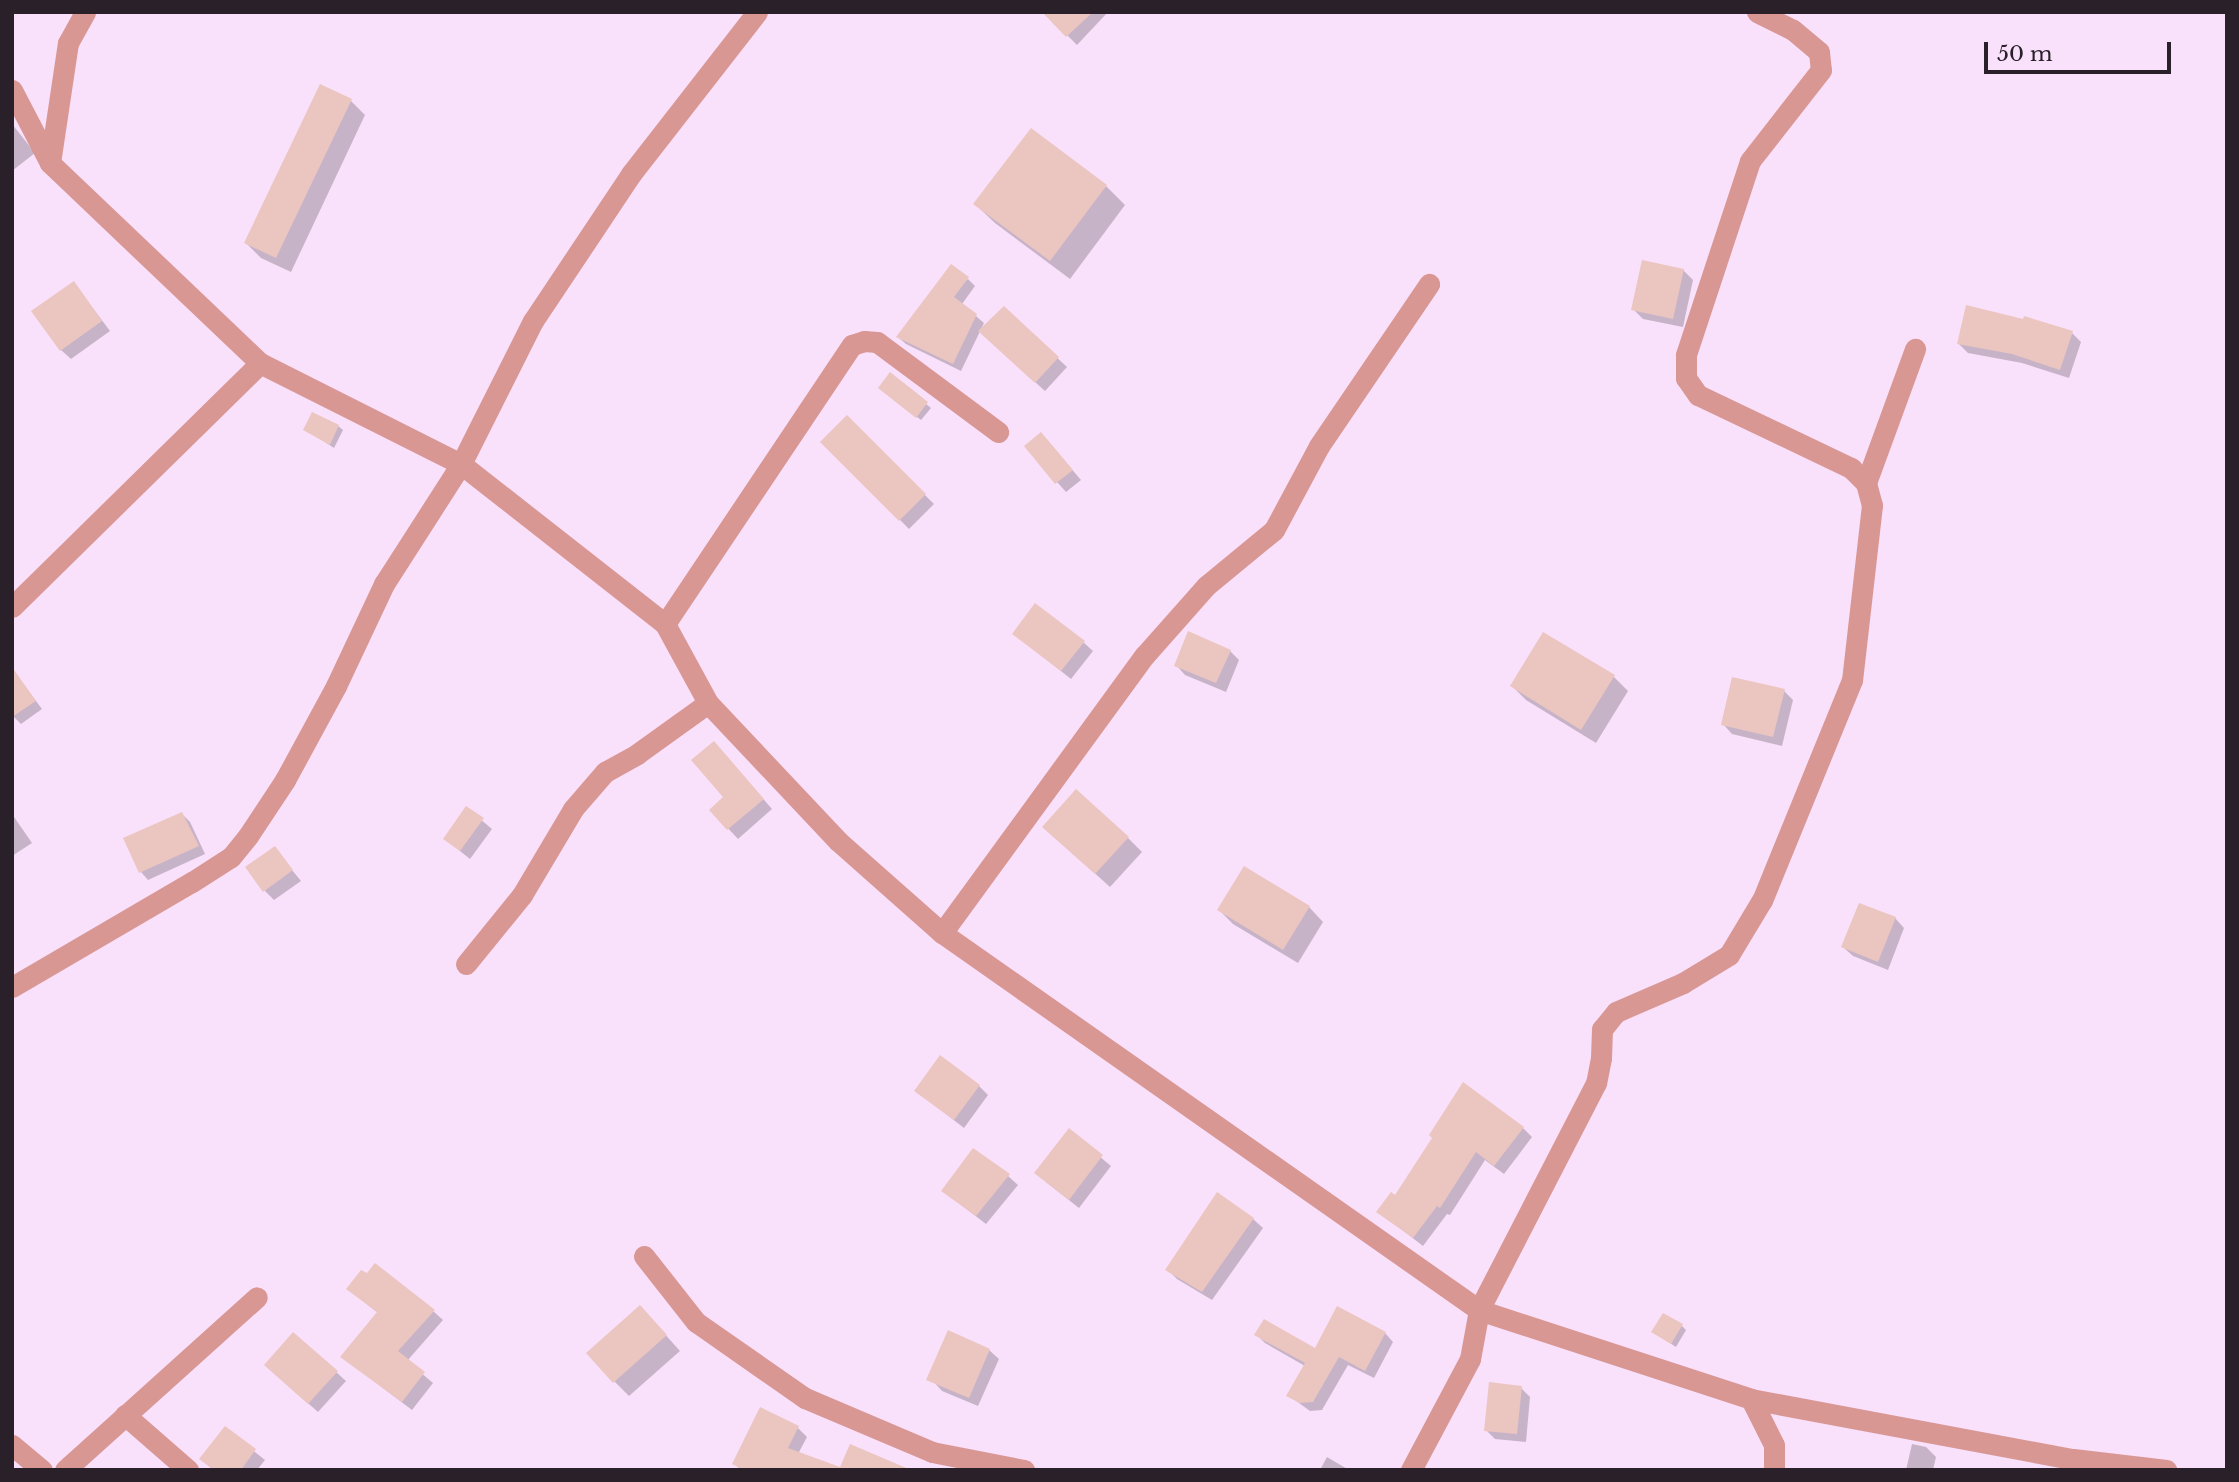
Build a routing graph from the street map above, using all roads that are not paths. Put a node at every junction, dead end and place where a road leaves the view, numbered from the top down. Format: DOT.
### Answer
graph roads {
  1 [pos="85,12"];
  2 [pos="757,12"];
  3 [pos="1757,12"];
  4 [pos="12,90"];
  5 [pos="50,163"];
  6 [pos="1429,284"];
  7 [pos="1915,349"];
  8 [pos="260,363"];
  9 [pos="998,432"];
  10 [pos="461,464"];
  11 [pos="1866,483"];
  12 [pos="12,607"];
  13 [pos="665,624"];
  14 [pos="708,703"];
  15 [pos="942,933"];
  16 [pos="466,964"];
  17 [pos="12,988"];
  18 [pos="645,1256"];
  19 [pos="257,1297"];
  20 [pos="1479,1310"];
  21 [pos="1751,1399"];
  22 [pos="125,1415"];
  23 [pos="12,1445"];
  24 [pos="42,1470"];
  25 [pos="65,1470"];
  26 [pos="188,1470"];
  27 [pos="1024,1470"];
  28 [pos="1411,1470"];
  29 [pos="1774,1470"];
  30 [pos="2166,1470"];
  1 -- 5 [label="street"];
  2 -- 10 [label="street"];
  3 -- 11 [label="street"];
  4 -- 5 [label="street"];
  5 -- 8 [label="street"];
  6 -- 15 [label="street"];
  7 -- 11 [label="street"];
  8 -- 10 [label="street"];
  8 -- 12 [label="street"];
  9 -- 13 [label="street"];
  10 -- 13 [label="street"];
  10 -- 17 [label="street"];
  11 -- 20 [label="street"];
  13 -- 14 [label="street"];
  14 -- 15 [label="street"];
  14 -- 16 [label="street"];
  15 -- 20 [label="street"];
  18 -- 27 [label="street"];
  19 -- 22 [label="street"];
  20 -- 21 [label="street"];
  20 -- 28 [label="street"];
  21 -- 29 [label="street"];
  21 -- 30 [label="street"];
  22 -- 25 [label="street"];
  22 -- 26 [label="street"];
  23 -- 24 [label="street"];
}
